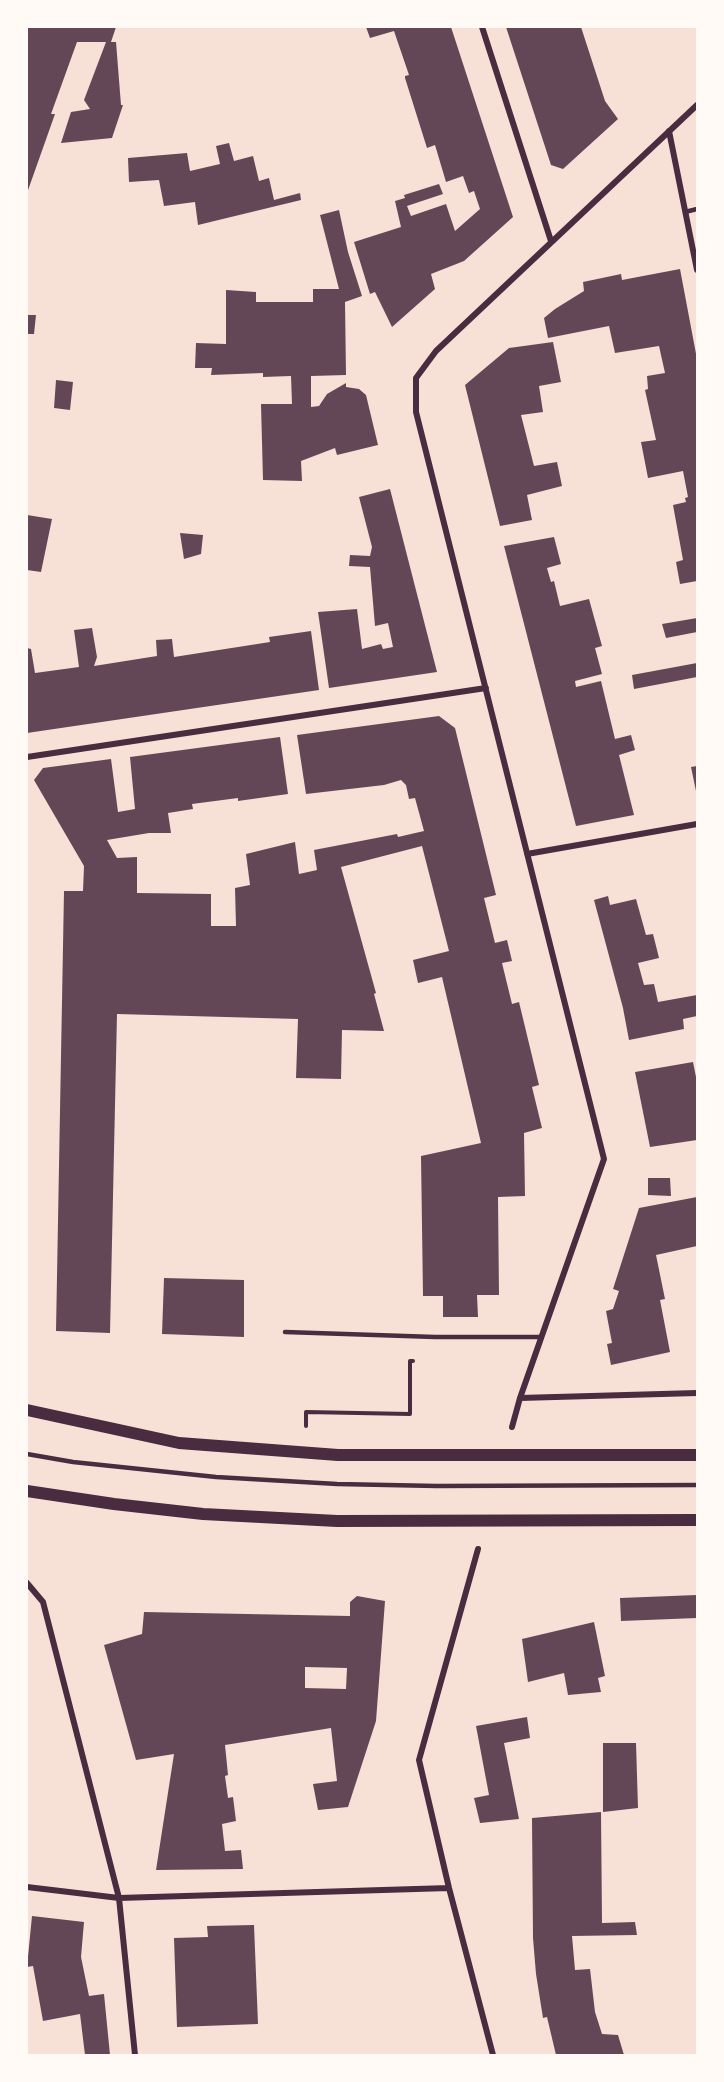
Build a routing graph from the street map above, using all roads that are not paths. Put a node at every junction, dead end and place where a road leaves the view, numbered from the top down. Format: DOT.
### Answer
graph roads {
  1 [pos="482,27"];
  2 [pos="697,105"];
  3 [pos="669,131"];
  4 [pos="697,209"];
  5 [pos="685,212"];
  6 [pos="551,241"];
  7 [pos="697,270"];
  8 [pos="486,688"];
  9 [pos="27,757"];
  10 [pos="697,824"];
  11 [pos="527,854"];
  12 [pos="285,1332"];
  13 [pos="541,1337"];
  14 [pos="697,1393"];
  15 [pos="520,1398"];
  16 [pos="27,1410"];
  17 [pos="512,1427"];
  18 [pos="27,1454"];
  19 [pos="697,1455"];
  20 [pos="697,1485"];
  21 [pos="27,1491"];
  22 [pos="697,1520"];
  23 [pos="478,1550"];
  24 [pos="27,1583"];
  25 [pos="27,1887"];
  26 [pos="449,1888"];
  27 [pos="119,1898"];
  28 [pos="135,2055"];
  29 [pos="492,2055"];
  1 -- 6 [label="street"];
  2 -- 3 [label="street"];
  3 -- 5 [label="street"];
  3 -- 6 [label="street"];
  4 -- 5 [label="lane"];
  5 -- 7 [label="street"];
  6 -- 8 [label="street"];
  8 -- 9 [label="street"];
  8 -- 11 [label="street"];
  10 -- 11 [label="street"];
  11 -- 13 [label="street"];
  12 -- 13 [label="lane"];
  13 -- 15 [label="street"];
  14 -- 15 [label="street"];
  15 -- 17 [label="street"];
  16 -- 19 [label="main road"];
  18 -- 20 [label="lane"];
  21 -- 22 [label="main road"];
  23 -- 26 [label="street"];
  24 -- 27 [label="street"];
  25 -- 27 [label="street"];
  26 -- 27 [label="street"];
  26 -- 29 [label="street"];
  27 -- 28 [label="street"];
}
